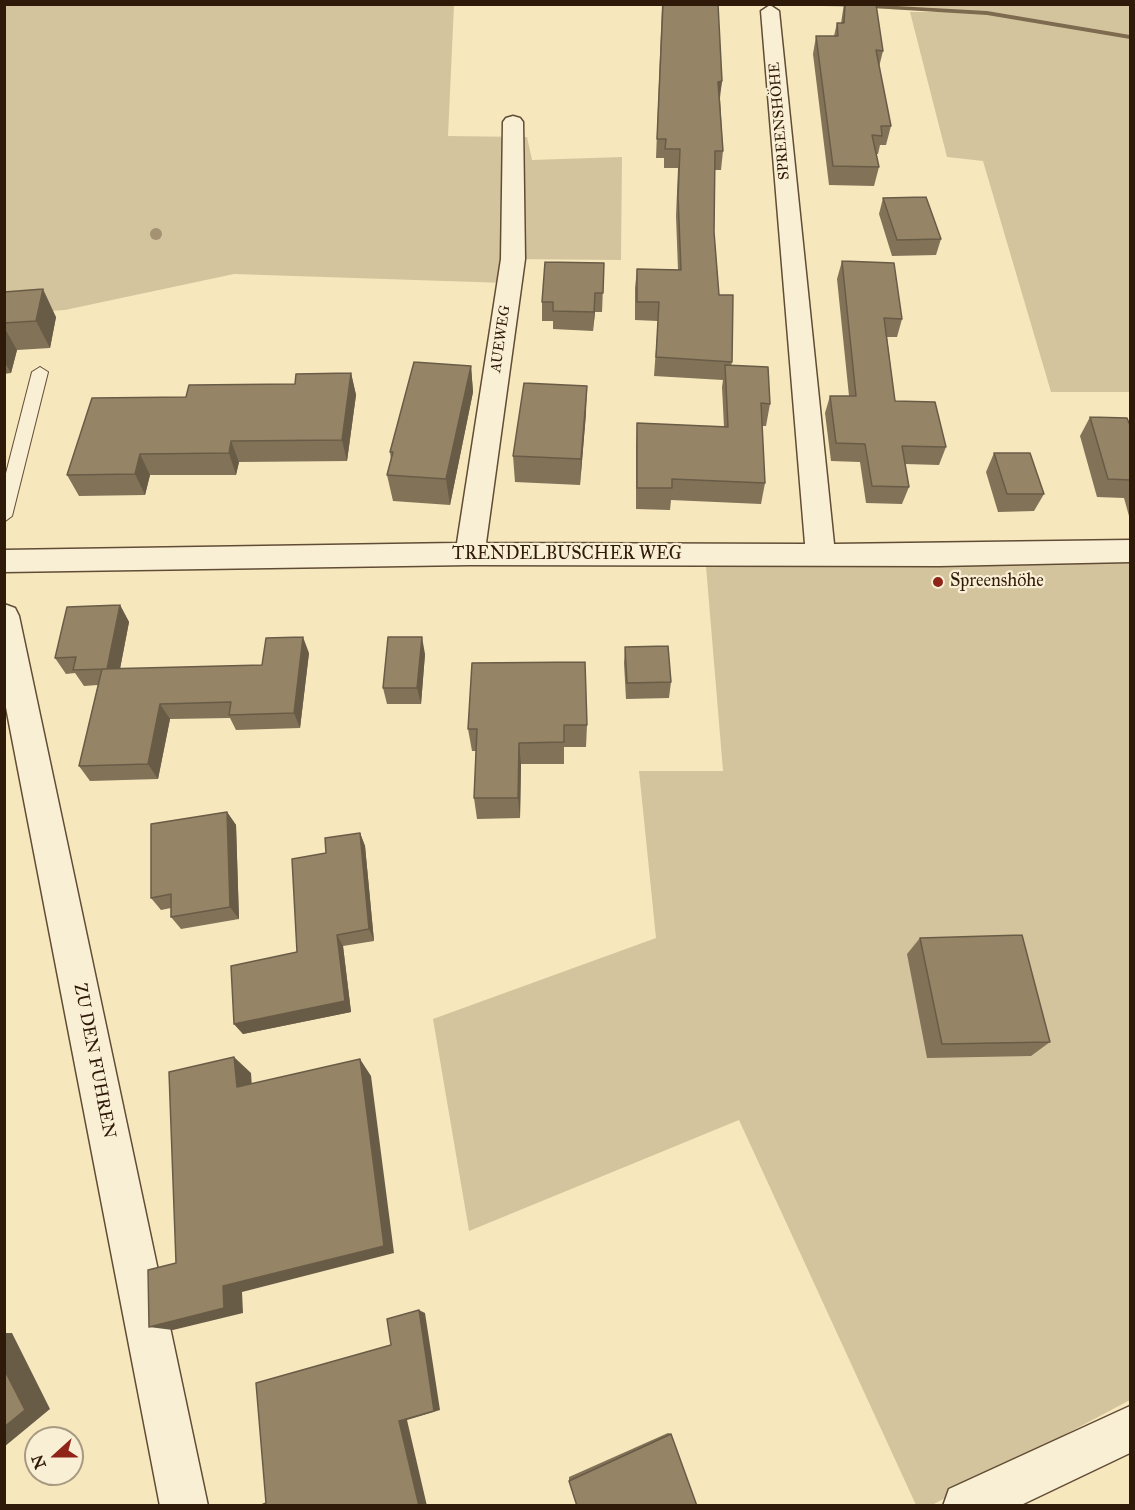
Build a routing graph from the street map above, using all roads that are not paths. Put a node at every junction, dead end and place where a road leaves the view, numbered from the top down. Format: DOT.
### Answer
graph roads {
  1 [pos="770,11"];
  2 [pos="513,122"];
  3 [pos="40,372"];
  4 [pos="4,516"];
  5 [pos="1131,551"];
  6 [pos="470,554"];
  7 [pos="820,554"];
  8 [pos="4,561"];
  9 [pos="4,616"];
  10 [pos="1131,1429"];
  11 [pos="184,1506"];
  12 [pos="966,1506"];
  1 -- 7 [label="street, SPREENSHÖHE"];
  2 -- 6 [label="street, AUEWEG"];
  3 -- 4 [label="lane"];
  5 -- 7 [label="street, TRENDELBUSCHER WEG"];
  6 -- 7 [label="street, TRENDELBUSCHER WEG"];
  6 -- 8 [label="street, TRENDELBUSCHER WEG"];
  9 -- 11 [label="street, ZU DEN FUHREN"];
  10 -- 12 [label="street"];
}
